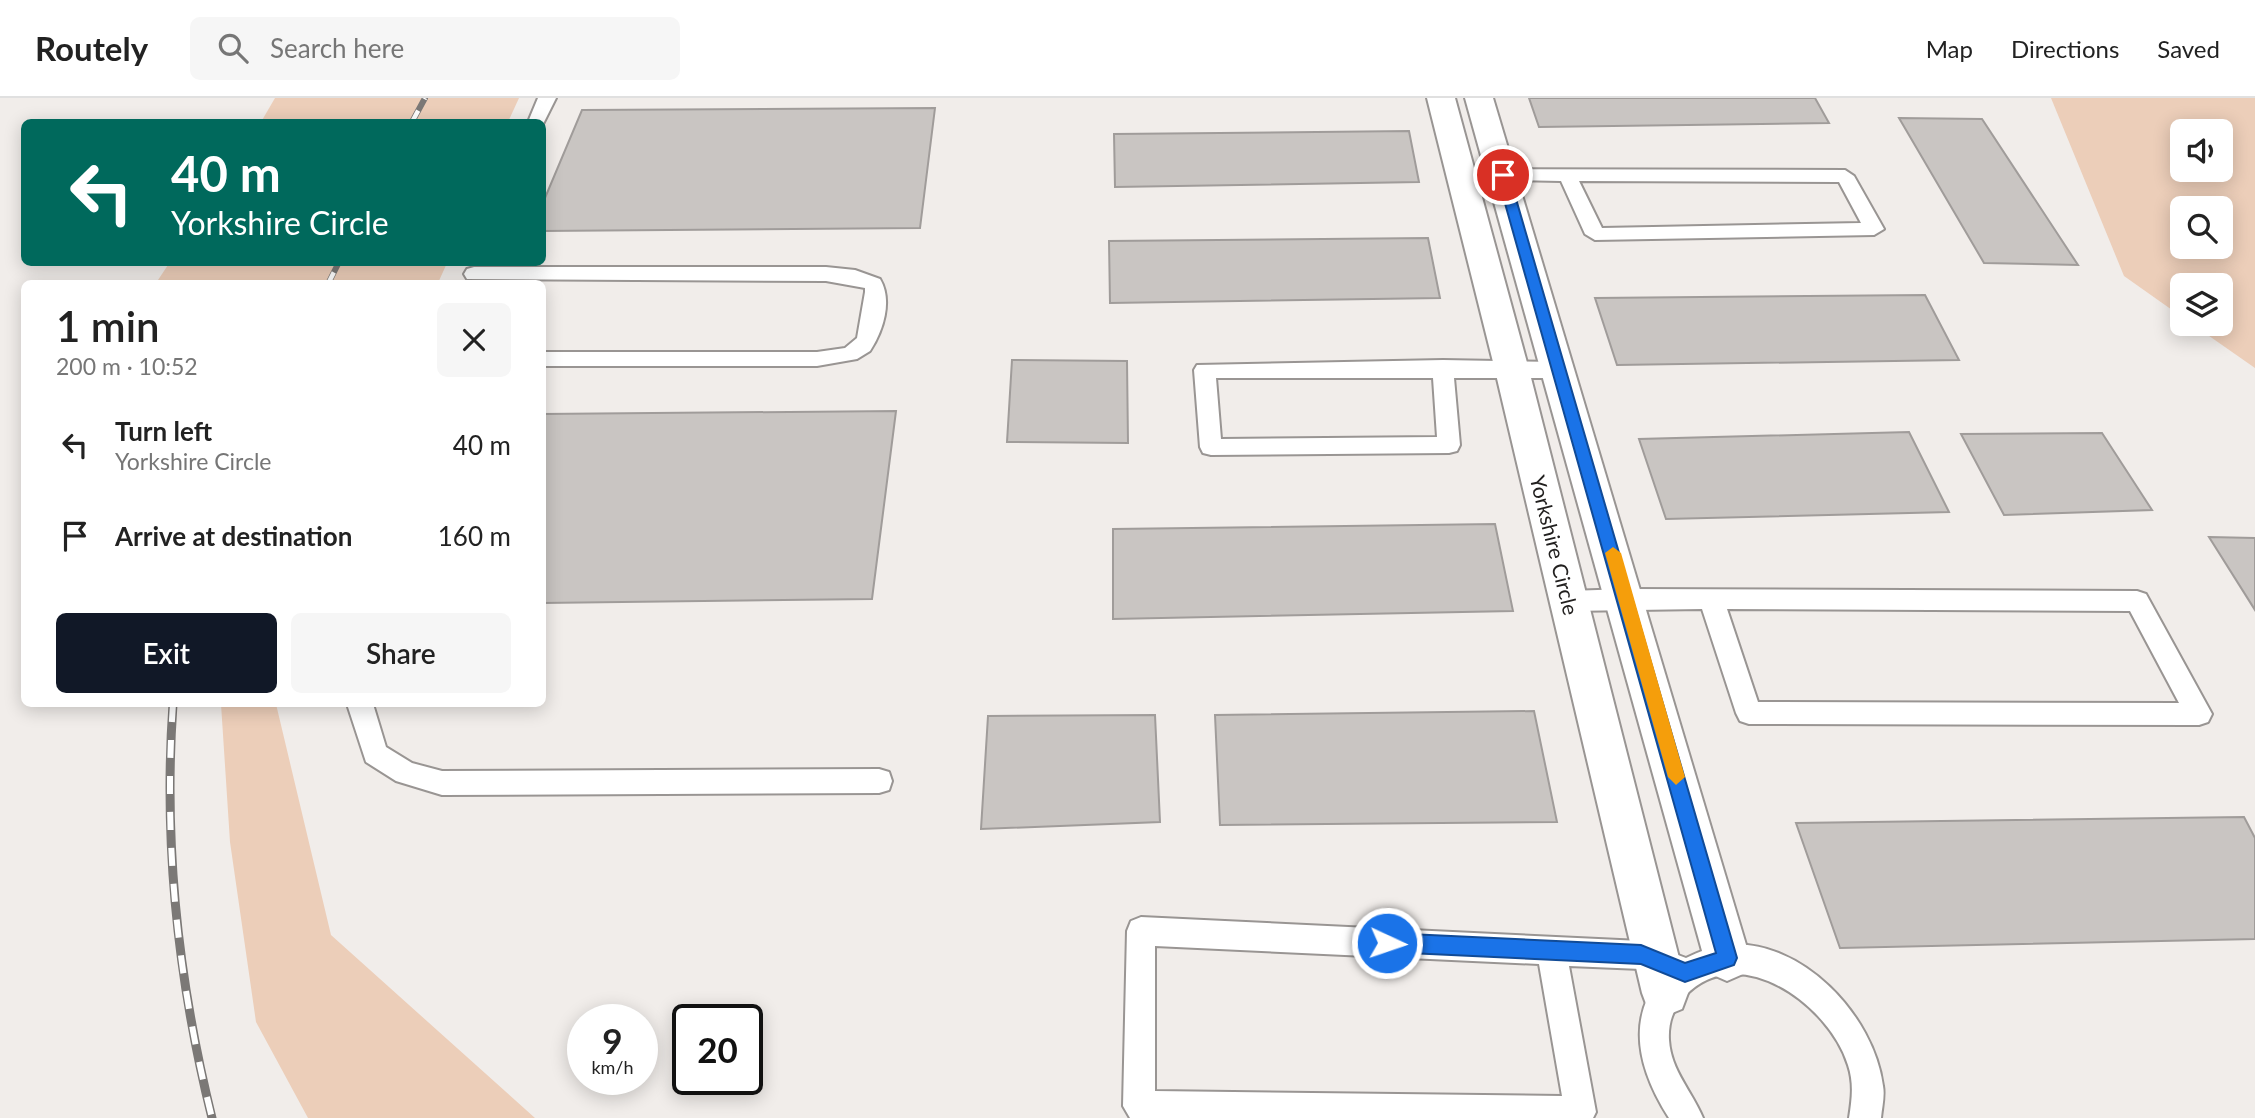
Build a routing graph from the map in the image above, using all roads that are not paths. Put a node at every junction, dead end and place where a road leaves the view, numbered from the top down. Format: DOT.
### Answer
graph roads {
  1 [pos="547,98"];
  2 [pos="1441,98"];
  3 [pos="1479,98"];
  4 [pos="538,119"];
  5 [pos="1462,175"];
  6 [pos="1503,175"];
  7 [pos="1568,177"];
  8 [pos="475,273"];
  9 [pos="530,279"];
  10 [pos="546,359"];
  11 [pos="1443,369"];
  12 [pos="1513,369"];
  13 [pos="1558,370"];
  14 [pos="1626,599"];
  15 [pos="1569,601"];
  16 [pos="1712,601"];
  17 [pos="361,707"];
  18 [pos="879,781"];
  19 [pos="1550,950"];
  20 [pos="1727,958"];
  21 [pos="1669,975"];
  22 [pos="1687,1118"];
  23 [pos="1865,1118"];
  1 -- 4 [label="lane"];
  2 -- 5 [label="street, Yorkshire Circle"];
  3 -- 6 [label="street"];
  5 -- 6 [label="lane"];
  5 -- 12 [label="street, Yorkshire Circle"];
  6 -- 7 [label="lane"];
  6 -- 13 [label="street"];
  7 -- 7 [label="lane"];
  8 -- 9 [label="lane"];
  9 -- 10 [label="lane"];
  11 -- 11 [label="lane"];
  11 -- 12 [label="lane"];
  12 -- 13 [label="lane"];
  12 -- 15 [label="street, Yorkshire Circle"];
  13 -- 14 [label="street"];
  14 -- 15 [label="lane"];
  14 -- 16 [label="lane"];
  14 -- 20 [label="street"];
  15 -- 21 [label="street, Yorkshire Circle"];
  16 -- 16 [label="lane"];
  17 -- 18 [label="lane"];
  19 -- 19 [label="lane"];
  19 -- 21 [label="lane"];
  20 -- 21 [label="lane"];
  20 -- 23 [label="lane"];
  21 -- 22 [label="lane"];
}
